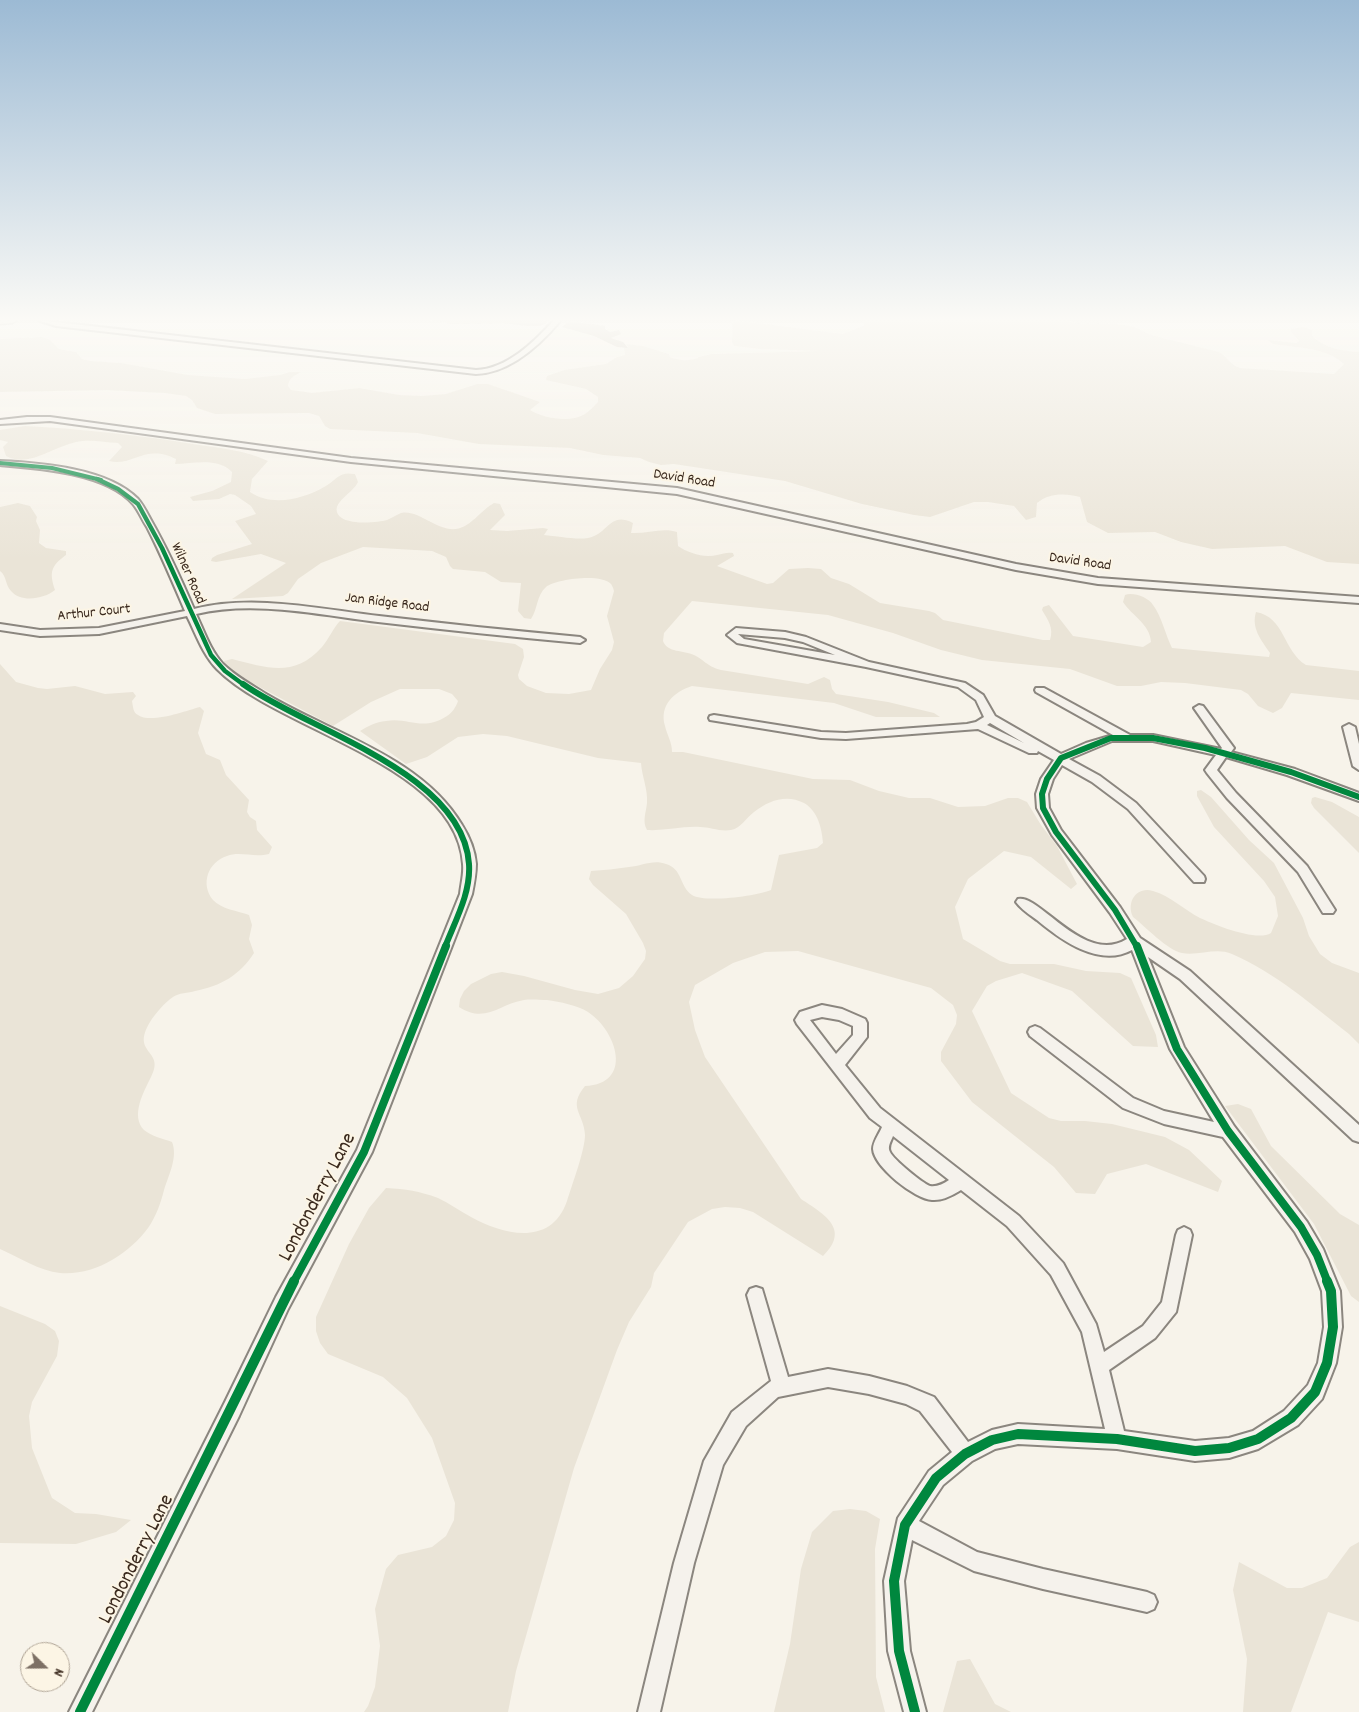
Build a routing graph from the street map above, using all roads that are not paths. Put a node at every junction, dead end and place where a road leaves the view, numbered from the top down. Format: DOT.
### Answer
graph roads {
  1 [pos="0,422"];
  2 [pos="0,463"];
  3 [pos="1359,600"];
  4 [pos="190,612"];
  5 [pos="0,628"];
  6 [pos="580,640"];
  7 [pos="866,664"];
  8 [pos="1040,690"];
  9 [pos="1199,708"];
  10 [pos="714,718"];
  11 [pos="990,718"];
  12 [pos="979,725"];
  13 [pos="1349,727"];
  14 [pos="332,734"];
  15 [pos="1126,737"];
  16 [pos="1224,753"];
  17 [pos="1059,761"];
  18 [pos="1359,766"];
  19 [pos="1359,798"];
  20 [pos="1199,879"];
  21 [pos="1022,902"];
  22 [pos="1328,910"];
  23 [pos="1135,941"];
  24 [pos="1035,1032"];
  25 [pos="836,1065"];
  26 [pos="891,1125"];
  27 [pos="1228,1131"];
  28 [pos="1359,1135"];
  29 [pos="963,1180"];
  30 [pos="1184,1235"];
  31 [pos="756,1295"];
  32 [pos="1098,1367"];
  33 [pos="782,1387"];
  34 [pos="1117,1439"];
  35 [pos="964,1454"];
  36 [pos="905,1525"];
  37 [pos="1147,1602"];
  38 [pos="80,1712"];
  39 [pos="649,1712"];
  40 [pos="915,1712"];
  1 -- 3 [label="street, David Road"];
  2 -- 4 [label="street, Wilner Road"];
  4 -- 5 [label="street, Arthur Court"];
  4 -- 6 [label="street, Jan Ridge Road"];
  4 -- 14 [label="street, Wilner Road"];
  7 -- 7 [label="street"];
  7 -- 11 [label="street"];
  8 -- 15 [label="street"];
  9 -- 16 [label="street"];
  10 -- 12 [label="street"];
  11 -- 12 [label="street"];
  11 -- 17 [label="street"];
  12 -- 17 [label="street"];
  13 -- 18 [label="street"];
  14 -- 38 [label="street, Londonderry Lane"];
  15 -- 16 [label="street"];
  15 -- 17 [label="street"];
  16 -- 19 [label="street"];
  16 -- 22 [label="street"];
  17 -- 20 [label="street"];
  17 -- 23 [label="street"];
  21 -- 23 [label="street"];
  23 -- 27 [label="street"];
  23 -- 28 [label="street"];
  24 -- 27 [label="street"];
  25 -- 26 [label="street"];
  26 -- 29 [label="street"];
  26 -- 29 [label="street"];
  27 -- 34 [label="street"];
  29 -- 32 [label="street"];
  30 -- 32 [label="street"];
  31 -- 33 [label="street"];
  32 -- 34 [label="street"];
  33 -- 35 [label="street"];
  33 -- 39 [label="street"];
  34 -- 35 [label="street"];
  35 -- 36 [label="street"];
  36 -- 37 [label="street"];
  36 -- 40 [label="street"];
}
